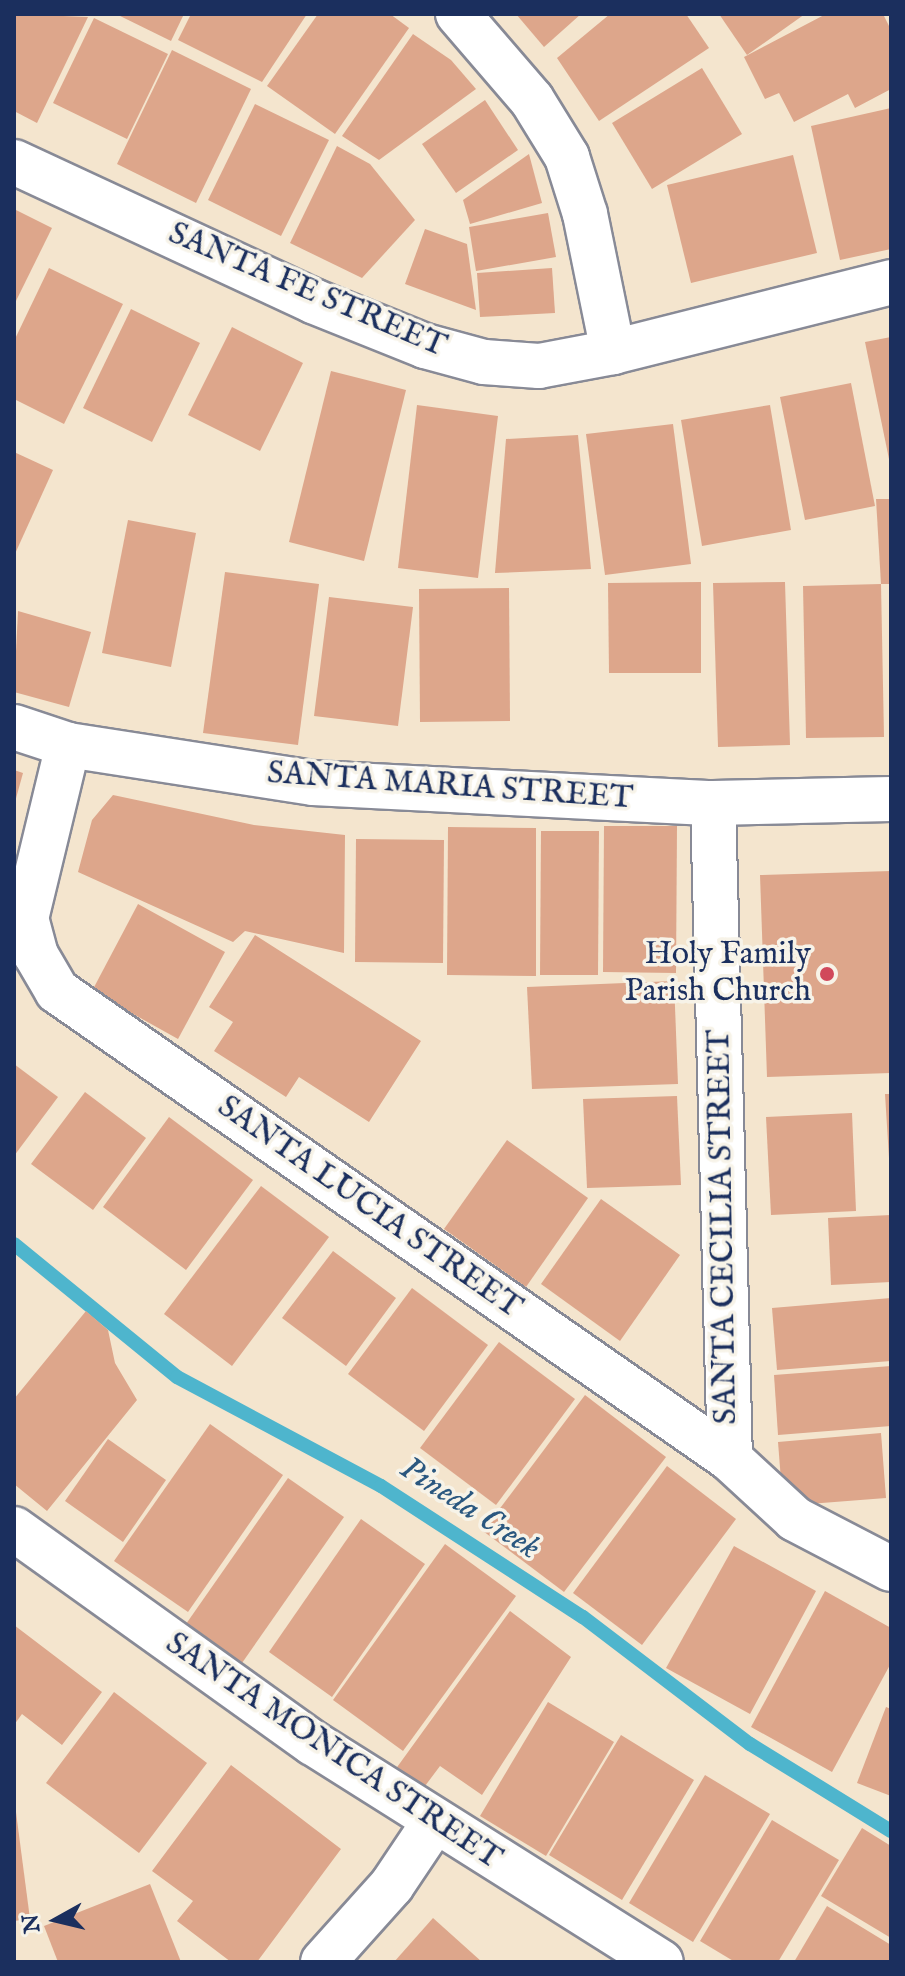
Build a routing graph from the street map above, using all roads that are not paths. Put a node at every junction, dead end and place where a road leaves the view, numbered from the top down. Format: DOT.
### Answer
graph roads {
  1 [pos="458,14"];
  2 [pos="14,162"];
  3 [pos="891,282"];
  4 [pos="613,352"];
  5 [pos="14,727"];
  6 [pos="68,745"];
  7 [pos="891,799"];
  8 [pos="713,803"];
  9 [pos="730,1459"];
  10 [pos="14,1529"];
  11 [pos="891,1569"];
  12 [pos="435,1821"];
  13 [pos="323,1962"];
  14 [pos="661,1962"];
  1 -- 4 [label="street"];
  2 -- 4 [label="street, SANTA FE STREET"];
  3 -- 4 [label="street, SANTA FE STREET"];
  5 -- 6 [label="street, SANTA MARIA STREET"];
  6 -- 8 [label="street, SANTA MARIA STREET"];
  6 -- 9 [label="street, SANTA LUCIA STREET"];
  7 -- 8 [label="street, SANTA MARIA STREET"];
  8 -- 9 [label="street, SANTA CECILIA STREET"];
  9 -- 11 [label="street, SANTA LUCIA STREET"];
  10 -- 12 [label="street, SANTA MONICA STREET"];
  12 -- 13 [label="street"];
  12 -- 14 [label="street, SANTA MONICA STREET"];
}
